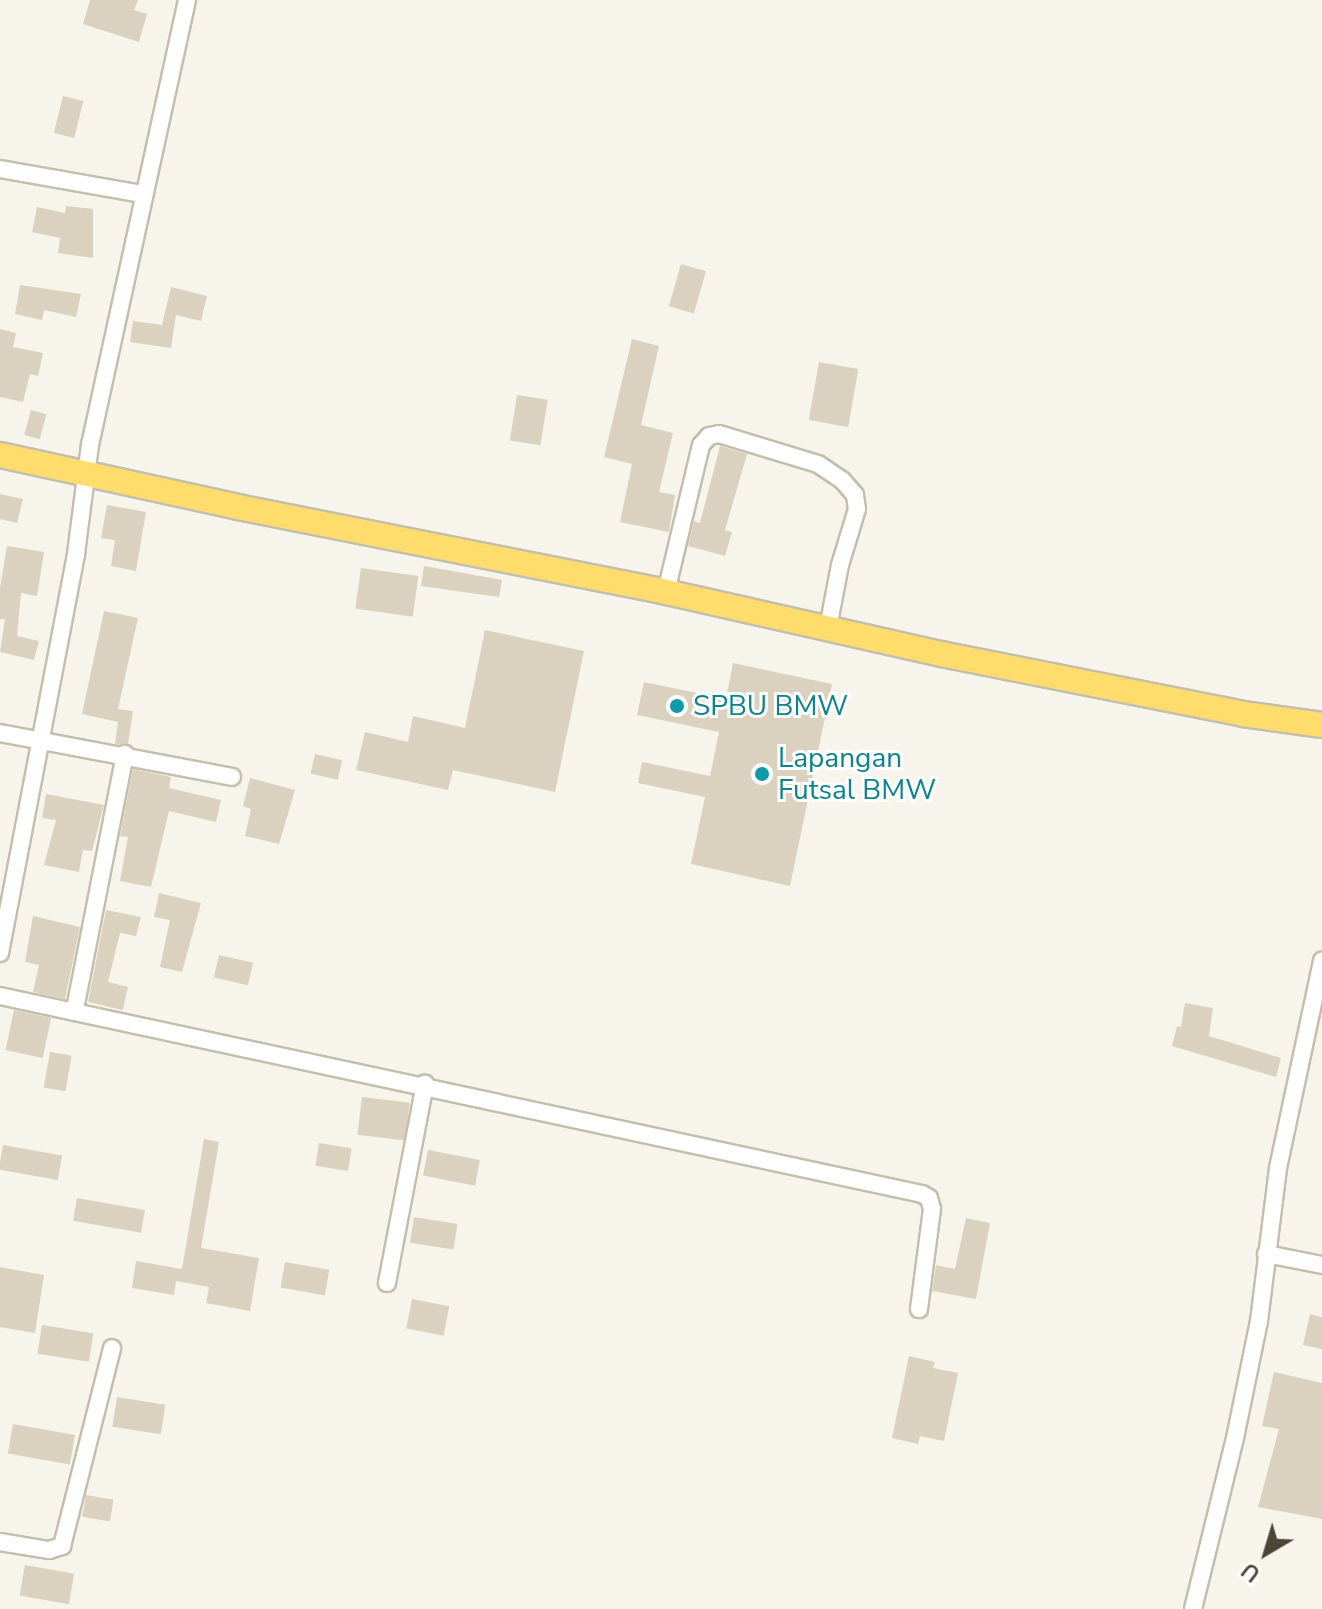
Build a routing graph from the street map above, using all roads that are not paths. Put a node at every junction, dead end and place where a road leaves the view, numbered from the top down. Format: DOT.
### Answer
graph roads {
  1 [pos="187,0"];
  2 [pos="0,169"];
  3 [pos="142,194"];
  4 [pos="0,455"];
  5 [pos="87,475"];
  6 [pos="666,592"];
  7 [pos="828,628"];
  8 [pos="1322,725"];
  9 [pos="0,733"];
  10 [pos="40,738"];
  11 [pos="125,754"];
  12 [pos="232,777"];
  13 [pos="0,953"];
  14 [pos="1322,961"];
  15 [pos="0,996"];
  16 [pos="75,1009"];
  17 [pos="425,1084"];
  18 [pos="1266,1254"];
  19 [pos="1322,1265"];
  20 [pos="387,1283"];
  21 [pos="919,1309"];
  22 [pos="112,1348"];
  23 [pos="0,1542"];
  24 [pos="1193,1609"];
  1 -- 3 [label="street"];
  2 -- 3 [label="street"];
  3 -- 5 [label="street"];
  4 -- 5 [label="highway"];
  5 -- 6 [label="highway"];
  5 -- 10 [label="street"];
  6 -- 7 [label="highway"];
  6 -- 7 [label="street"];
  7 -- 8 [label="highway"];
  9 -- 10 [label="street"];
  10 -- 11 [label="street"];
  10 -- 13 [label="street"];
  11 -- 12 [label="street"];
  11 -- 16 [label="street"];
  14 -- 18 [label="street"];
  15 -- 16 [label="street"];
  16 -- 17 [label="street"];
  17 -- 20 [label="street"];
  17 -- 21 [label="street"];
  18 -- 19 [label="street"];
  18 -- 24 [label="street"];
  22 -- 23 [label="street"];
}
